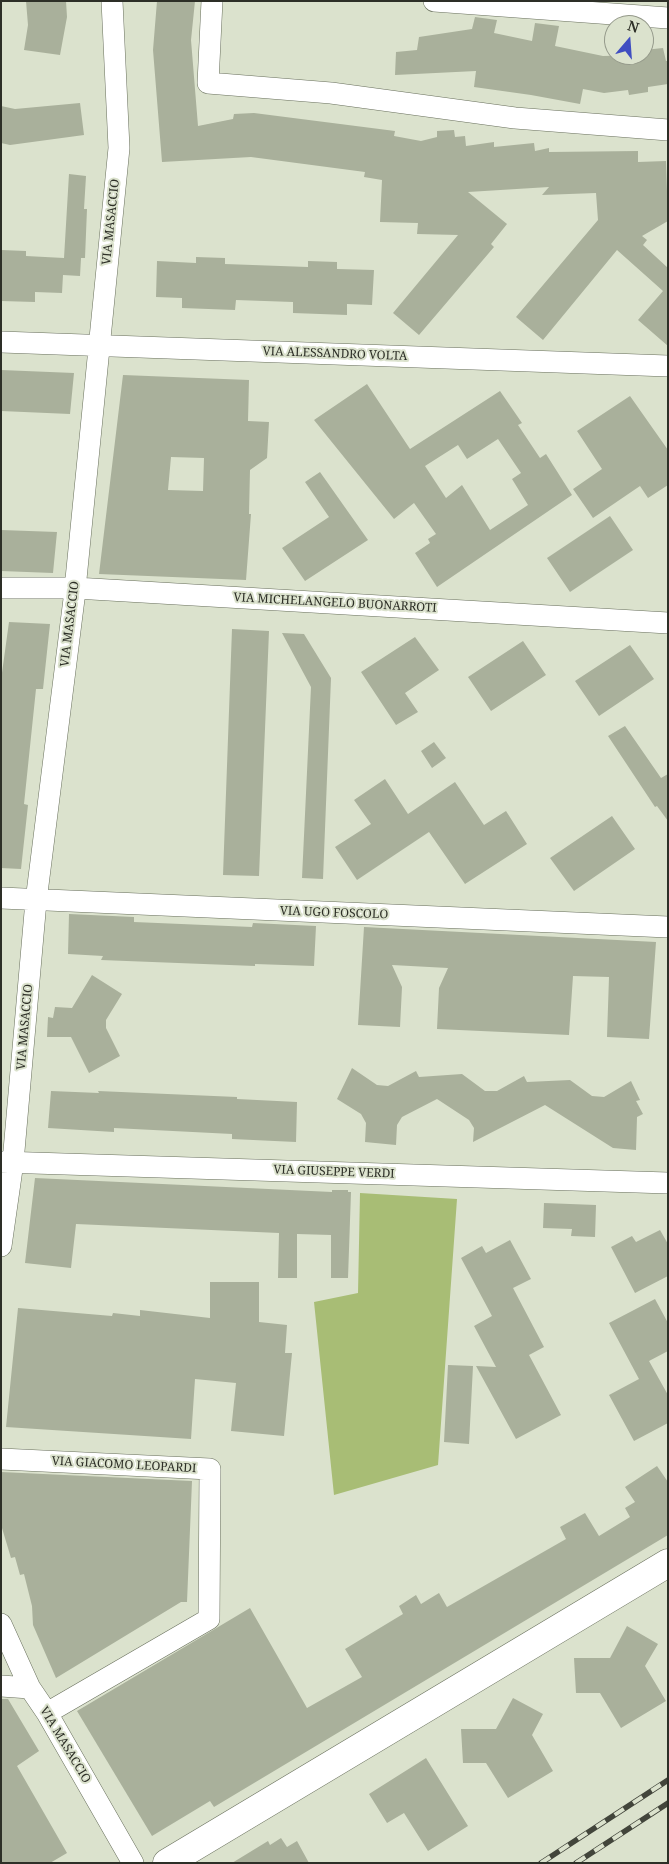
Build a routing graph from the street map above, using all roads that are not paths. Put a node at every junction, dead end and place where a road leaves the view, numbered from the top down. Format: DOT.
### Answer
graph roads {
  1 [pos="112,1"];
  2 [pos="212,1"];
  3 [pos="434,1"];
  4 [pos="588,8"];
  5 [pos="668,18"];
  6 [pos="668,130"];
  7 [pos="1,342"];
  8 [pos="98,346"];
  9 [pos="668,366"];
  10 [pos="1,588"];
  11 [pos="75,588"];
  12 [pos="668,623"];
  13 [pos="1,898"];
  14 [pos="36,900"];
  15 [pos="668,927"];
  16 [pos="7,1162"];
  17 [pos="668,1183"];
  18 [pos="1,1246"];
  19 [pos="1,1460"];
  20 [pos="668,1563"];
  21 [pos="1,1624"];
  22 [pos="1,1686"];
  23 [pos="30,1688"];
  24 [pos="47,1713"];
  25 [pos="133,1863"];
  26 [pos="167,1863"];
  1 -- 8 [label="street, VIA MASACCIO"];
  2 -- 6 [label="street"];
  3 -- 4 [label="street"];
  4 -- 5 [label="street"];
  7 -- 8 [label="street, VIA ALESSANDRO VOLTA"];
  8 -- 9 [label="street, VIA ALESSANDRO VOLTA"];
  8 -- 11 [label="street, VIA MASACCIO"];
  10 -- 11 [label="street, VIA MICHELANGELO BUONARROTI"];
  11 -- 12 [label="street, VIA MICHELANGELO BUONARROTI"];
  11 -- 14 [label="street, VIA MASACCIO"];
  13 -- 14 [label="street, VIA UGO FOSCOLO"];
  14 -- 15 [label="street, VIA UGO FOSCOLO"];
  14 -- 16 [label="street, VIA MASACCIO"];
  16 -- 17 [label="street, VIA GIUSEPPE VERDI"];
  16 -- 18 [label="street, VIA MASACCIO"];
  19 -- 24 [label="street, VIA GIACOMO LEOPARDI"];
  20 -- 26 [label="main road"];
  21 -- 23 [label="street, VIA MASACCIO"];
  22 -- 23 [label="street"];
  23 -- 24 [label="street, VIA MASACCIO"];
  24 -- 25 [label="street, VIA MASACCIO"];
}
